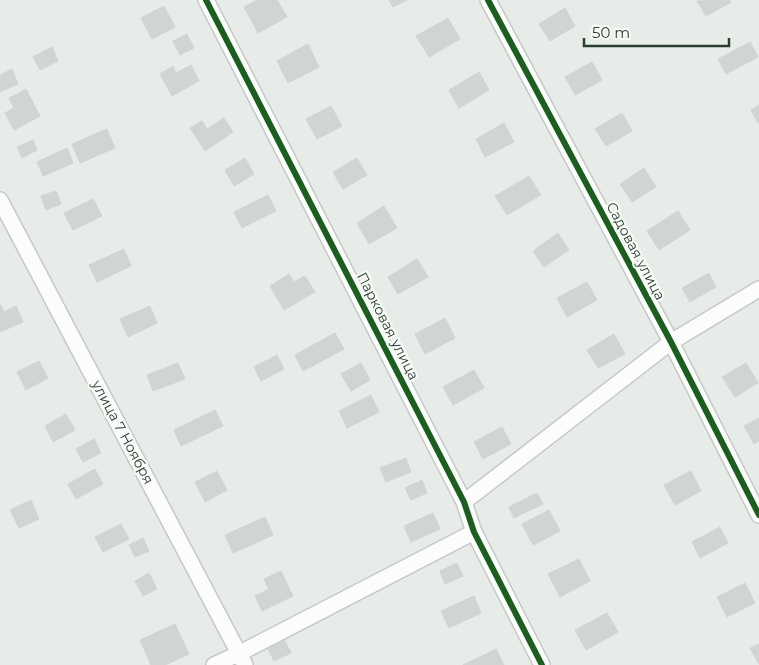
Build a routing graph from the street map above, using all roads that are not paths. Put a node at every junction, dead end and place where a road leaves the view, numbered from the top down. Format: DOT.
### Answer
graph roads {
  1 [pos="206,0"];
  2 [pos="488,0"];
  3 [pos="0,200"];
  4 [pos="759,289"];
  5 [pos="671,342"];
  6 [pos="464,502"];
  7 [pos="759,515"];
  8 [pos="474,532"];
  9 [pos="243,659"];
  10 [pos="214,665"];
  11 [pos="542,665"];
  1 -- 6 [label="street, Парковая улица"];
  2 -- 5 [label="street, Садовая улица"];
  3 -- 9 [label="street, улица 7 Ноября"];
  4 -- 5 [label="street"];
  5 -- 6 [label="street"];
  5 -- 7 [label="street, Садовая улица"];
  6 -- 8 [label="street, Парковая улица"];
  8 -- 9 [label="street"];
  8 -- 11 [label="street, Парковая улица"];
  9 -- 10 [label="street"];
}
